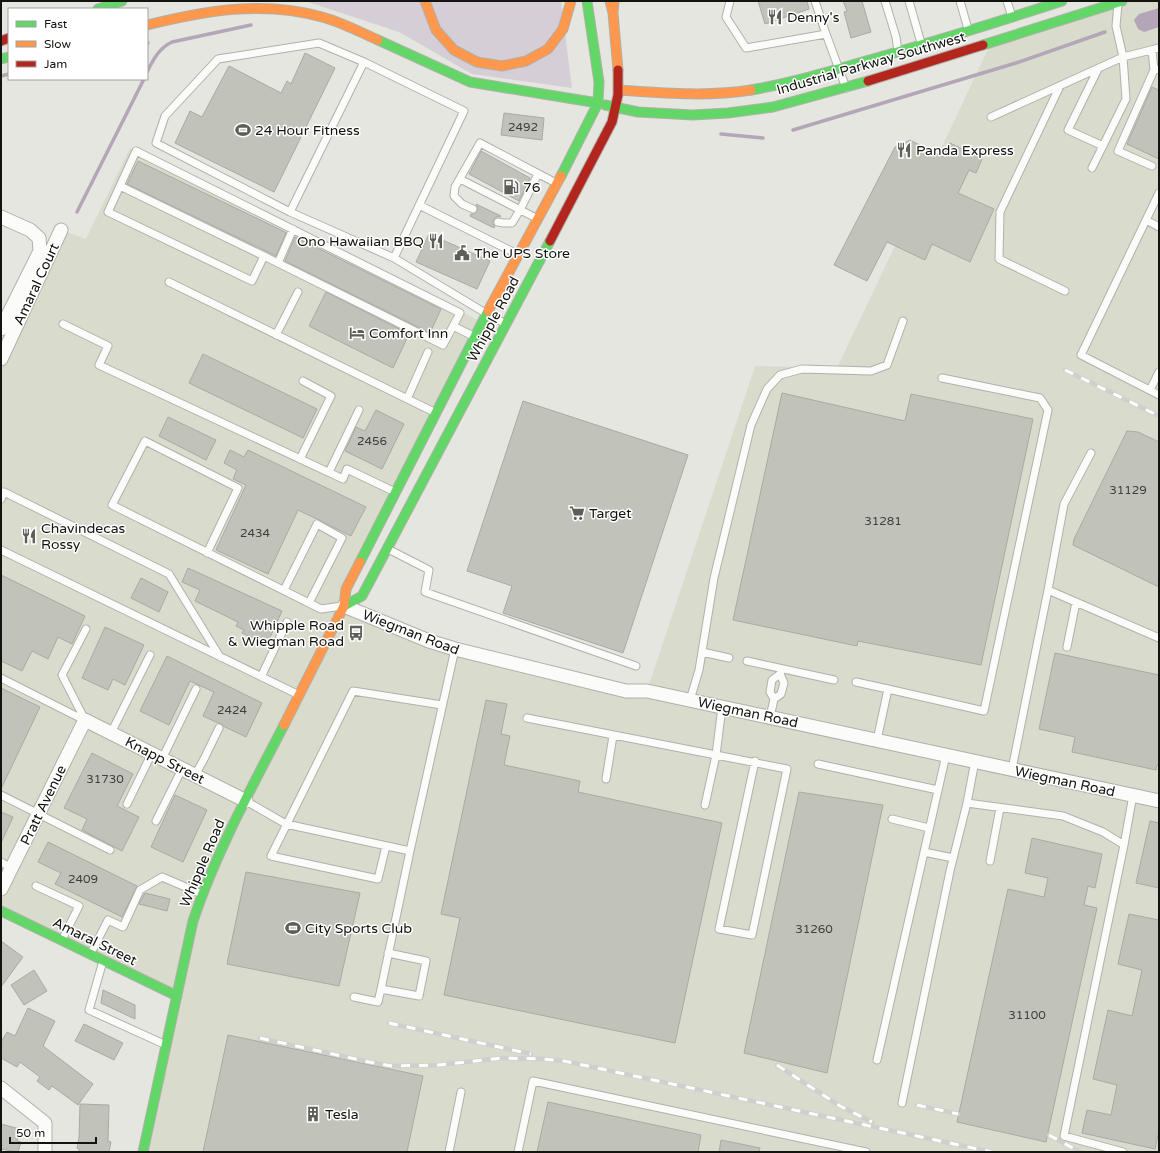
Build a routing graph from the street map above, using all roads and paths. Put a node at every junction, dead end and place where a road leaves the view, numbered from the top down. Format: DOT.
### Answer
graph roads {
  1 [pos="122,1"];
  2 [pos="425,1"];
  3 [pos="572,1"];
  4 [pos="587,1"];
  5 [pos="610,1"];
  6 [pos="614,1"];
  7 [pos="730,1"];
  8 [pos="815,1"];
  9 [pos="885,1"];
  10 [pos="909,1"];
  11 [pos="960,1"];
  12 [pos="1007,1"];
  13 [pos="1120,1"];
  14 [pos="1058,2"];
  15 [pos="101,8"];
  16 [pos="613,14"];
  17 [pos="1012,17"];
  18 [pos="148,25"];
  19 [pos="826,34"];
  20 [pos="972,39"];
  21 [pos="922,45"];
  22 [pos="1155,49"];
  23 [pos="898,52"];
  24 [pos="1123,57"];
  25 [pos="364,62"];
  26 [pos="839,69"];
  27 [pos="1098,69"];
  28 [pos="1157,69"];
  29 [pos="1060,86"];
  30 [pos="846,88"];
  31 [pos="619,90"];
  32 [pos="598,103"];
  33 [pos="617,108"];
  34 [pos="992,117"];
  35 [pos="1103,146"];
  36 [pos="1152,166"];
  37 [pos="1092,168"];
  38 [pos="538,174"];
  39 [pos="460,179"];
  40 [pos="480,180"];
  41 [pos="556,183"];
  42 [pos="120,186"];
  43 [pos="476,188"];
  44 [pos="498,189"];
  45 [pos="1159,193"];
  46 [pos="494,196"];
  47 [pos="510,196"];
  48 [pos="507,203"];
  49 [pos="419,205"];
  50 [pos="473,209"];
  51 [pos="520,210"];
  52 [pos="290,212"];
  53 [pos="1,217"];
  54 [pos="538,219"];
  55 [pos="1146,220"];
  56 [pos="498,222"];
  57 [pos="1159,227"];
  58 [pos="293,229"];
  59 [pos="61,230"];
  60 [pos="518,254"];
  61 [pos="264,256"];
  62 [pos="394,258"];
  63 [pos="278,263"];
  64 [pos="169,282"];
  65 [pos="1065,291"];
  66 [pos="298,292"];
  67 [pos="487,314"];
  68 [pos="2,321"];
  69 [pos="903,321"];
  70 [pos="63,324"];
  71 [pos="507,324"];
  72 [pos="454,326"];
  73 [pos="276,335"];
  74 [pos="475,337"];
  75 [pos="428,352"];
  76 [pos="1,359"];
  77 [pos="1159,372"];
  78 [pos="942,378"];
  79 [pos="303,381"];
  80 [pos="1150,390"];
  81 [pos="1159,395"];
  82 [pos="407,399"];
  83 [pos="359,410"];
  84 [pos="436,413"];
  85 [pos="1091,453"];
  86 [pos="300,459"];
  87 [pos="329,472"];
  88 [pos="396,492"];
  89 [pos="1,499"];
  90 [pos="387,549"];
  91 [pos="1,550"];
  92 [pos="207,553"];
  93 [pos="284,590"];
  94 [pos="1048,590"];
  95 [pos="1076,602"];
  96 [pos="309,603"];
  97 [pos="344,606"];
  98 [pos="287,622"];
  99 [pos="86,630"];
  100 [pos="1158,636"];
  101 [pos="1067,647"];
  102 [pos="454,649"];
  103 [pos="702,652"];
  104 [pos="150,655"];
  105 [pos="220,657"];
  106 [pos="729,658"];
  107 [pos="747,661"];
  108 [pos="636,666"];
  109 [pos="781,671"];
  110 [pos="261,677"];
  111 [pos="1,678"];
  112 [pos="834,680"];
  113 [pos="856,682"];
  114 [pos="196,689"];
  115 [pos="888,689"];
  116 [pos="299,695"];
  117 [pos="774,699"];
  118 [pos="690,700"];
  119 [pos="442,705"];
  120 [pos="722,707"];
  121 [pos="770,717"];
  122 [pos="527,718"];
  123 [pos="85,720"];
  124 [pos="219,728"];
  125 [pos="111,733"];
  126 [pos="613,736"];
  127 [pos="877,740"];
  128 [pos="716,755"];
  129 [pos="946,755"];
  130 [pos="157,756"];
  131 [pos="975,761"];
  132 [pos="754,762"];
  133 [pos="818,764"];
  134 [pos="182,769"];
  135 [pos="1012,769"];
  136 [pos="195,775"];
  137 [pos="606,779"];
  138 [pos="938,790"];
  139 [pos="1,794"];
  140 [pos="1133,795"];
  141 [pos="246,800"];
  142 [pos="1159,801"];
  143 [pos="967,803"];
  144 [pos="127,804"];
  145 [pos="705,805"];
  146 [pos="1000,808"];
  147 [pos="39,813"];
  148 [pos="892,819"];
  149 [pos="156,822"];
  150 [pos="286,824"];
  151 [pos="929,828"];
  152 [pos="1124,845"];
  153 [pos="386,846"];
  154 [pos="110,850"];
  155 [pos="410,851"];
  156 [pos="924,852"];
  157 [pos="953,858"];
  158 [pos="990,861"];
  159 [pos="6,865"];
  160 [pos="36,886"];
  161 [pos="1,889"];
  162 [pos="202,894"];
  163 [pos="1,911"];
  164 [pos="62,940"];
  165 [pos="388,953"];
  166 [pos="90,954"];
  167 [pos="103,960"];
  168 [pos="381,989"];
  169 [pos="177,996"];
  170 [pos="354,997"];
  171 [pos="167,1045"];
  172 [pos="877,1060"];
  173 [pos="1,1088"];
  174 [pos="462,1092"];
  175 [pos="902,1103"];
  176 [pos="45,1152"];
  177 [pos="144,1152"];
  178 [pos="449,1152"];
  179 [pos="518,1152"];
  180 [pos="866,1152"];
  181 [pos="1123,1152"];
  1 -- 15 [label="main road"];
  2 -- 3 [label="main road"];
  4 -- 32 [label="main road, Whipple Road"];
  5 -- 16 [label="main road, Whipple Road"];
  6 -- 16 [label="main road"];
  7 -- 19 [label="lane"];
  8 -- 19 [label="lane"];
  9 -- 23 [label="lane"];
  10 -- 21 [label="lane"];
  11 -- 20 [label="lane"];
  12 -- 17 [label="lane"];
  13 -- 20 [label="main road, Industrial Parkway Southwest"];
  13 -- 24 [label="lane"];
  14 -- 17 [label="main road, Industrial Parkway Southwest"];
  16 -- 31 [label="main road, Whipple Road"];
  17 -- 20 [label="main road, Industrial Parkway Southwest"];
  18 -- 32 [label="main road, Industrial Parkway Southwest"];
  19 -- 26 [label="lane"];
  20 -- 21 [label="main road, Industrial Parkway Southwest"];
  20 -- 30 [label="main road, Industrial Parkway Southwest"];
  21 -- 23 [label="main road, Industrial Parkway Southwest"];
  22 -- 24 [label="lane"];
  22 -- 28 [label="lane"];
  23 -- 26 [label="main road, Industrial Parkway Southwest"];
  24 -- 27 [label="lane"];
  24 -- 35 [label="lane"];
  25 -- 49 [label="lane"];
  25 -- 52 [label="lane"];
  25 -- 52 [label="lane"];
  26 -- 30 [label="lane"];
  26 -- 31 [label="main road, Industrial Parkway Southwest"];
  27 -- 29 [label="lane"];
  27 -- 35 [label="lane"];
  28 -- 36 [label="lane"];
  29 -- 34 [label="lane"];
  29 -- 65 [label="lane"];
  30 -- 33 [label="main road, Industrial Parkway Southwest"];
  31 -- 32 [label="main road"];
  31 -- 33 [label="main road, Whipple Road"];
  32 -- 33 [label="main road, Industrial Parkway Southwest"];
  32 -- 41 [label="main road, Whipple Road"];
  33 -- 71 [label="main road, Whipple Road"];
  35 -- 37 [label="lane"];
  38 -- 39 [label="lane"];
  38 -- 41 [label="lane"];
  38 -- 51 [label="lane"];
  39 -- 43 [label="lane"];
  39 -- 50 [label="lane"];
  40 -- 43 [label="lane"];
  41 -- 54 [label="main road, Whipple Road"];
  42 -- 58 [label="lane"];
  42 -- 61 [label="lane"];
  42 -- 61 [label="lane"];
  43 -- 46 [label="lane"];
  44 -- 46 [label="lane"];
  45 -- 55 [label="lane"];
  46 -- 48 [label="lane"];
  47 -- 48 [label="lane"];
  48 -- 51 [label="lane"];
  49 -- 60 [label="lane"];
  49 -- 62 [label="lane"];
  51 -- 54 [label="lane"];
  51 -- 56 [label="lane"];
  52 -- 62 [label="lane"];
  53 -- 68 [label="street"];
  54 -- 60 [label="main road, Whipple Road"];
  55 -- 57 [label="lane"];
  55 -- 80 [label="lane"];
  58 -- 63 [label="lane"];
  58 -- 72 [label="lane"];
  59 -- 76 [label="street, Amaral Court"];
  60 -- 67 [label="main road, Whipple Road"];
  61 -- 63 [label="lane"];
  62 -- 67 [label="lane"];
  63 -- 72 [label="lane"];
  64 -- 73 [label="lane"];
  66 -- 73 [label="lane"];
  67 -- 71 [label="lane"];
  67 -- 74 [label="main road, Whipple Road"];
  69 -- 103 [label="lane"];
  70 -- 86 [label="lane"];
  71 -- 90 [label="main road, Whipple Road"];
  72 -- 74 [label="lane"];
  73 -- 82 [label="lane"];
  74 -- 84 [label="main road, Whipple Road"];
  75 -- 82 [label="lane"];
  77 -- 80 [label="lane"];
  78 -- 115 [label="lane"];
  79 -- 86 [label="lane"];
  80 -- 81 [label="lane"];
  82 -- 84 [label="lane"];
  83 -- 87 [label="lane"];
  84 -- 88 [label="main road, Whipple Road"];
  85 -- 94 [label="lane"];
  86 -- 87 [label="lane"];
  87 -- 88 [label="lane"];
  88 -- 97 [label="main road, Whipple Road"];
  89 -- 105 [label="lane"];
  90 -- 97 [label="main road, Whipple Road"];
  90 -- 108 [label="lane"];
  91 -- 105 [label="lane"];
  92 -- 92 [label="lane"];
  92 -- 93 [label="lane"];
  93 -- 96 [label="lane"];
  93 -- 96 [label="lane"];
  94 -- 95 [label="lane"];
  94 -- 135 [label="lane"];
  95 -- 100 [label="lane"];
  95 -- 101 [label="lane"];
  96 -- 97 [label="lane"];
  97 -- 102 [label="street, Wiegman Road"];
  97 -- 116 [label="main road, Whipple Road"];
  98 -- 110 [label="lane"];
  99 -- 123 [label="lane"];
  102 -- 118 [label="street, Wiegman Road"];
  102 -- 119 [label="lane"];
  103 -- 106 [label="lane"];
  103 -- 118 [label="lane"];
  104 -- 125 [label="lane"];
  105 -- 110 [label="lane"];
  107 -- 109 [label="lane"];
  109 -- 112 [label="lane"];
  109 -- 117 [label="lane"];
  109 -- 117 [label="lane"];
  110 -- 116 [label="lane"];
  111 -- 123 [label="lane"];
  113 -- 115 [label="lane"];
  114 -- 130 [label="lane"];
  115 -- 127 [label="lane"];
  116 -- 141 [label="main road, Whipple Road"];
  117 -- 121 [label="lane"];
  118 -- 120 [label="street, Wiegman Road"];
  119 -- 150 [label="lane"];
  119 -- 155 [label="lane"];
  120 -- 121 [label="street, Wiegman Road"];
  120 -- 128 [label="lane"];
  121 -- 127 [label="street, Wiegman Road"];
  122 -- 126 [label="lane"];
  123 -- 125 [label="street, Knapp Street"];
  123 -- 147 [label="street, Pratt Avenue"];
  124 -- 136 [label="lane"];
  125 -- 130 [label="street, Knapp Street"];
  126 -- 128 [label="lane"];
  126 -- 137 [label="lane"];
  127 -- 129 [label="street, Wiegman Road"];
  128 -- 132 [label="lane"];
  128 -- 145 [label="lane"];
  129 -- 131 [label="street, Wiegman Road"];
  129 -- 138 [label="lane"];
  130 -- 134 [label="street, Knapp Street"];
  130 -- 144 [label="lane"];
  131 -- 135 [label="street, Wiegman Road"];
  131 -- 143 [label="lane"];
  132 -- 132 [label="lane"];
  133 -- 138 [label="lane"];
  134 -- 136 [label="street, Knapp Street"];
  134 -- 149 [label="lane"];
  135 -- 140 [label="street, Wiegman Road"];
  136 -- 141 [label="street, Knapp Street"];
  138 -- 151 [label="lane"];
  139 -- 147 [label="lane"];
  140 -- 142 [label="street, Wiegman Road"];
  140 -- 152 [label="lane"];
  141 -- 150 [label="lane"];
  141 -- 162 [label="main road, Whipple Road"];
  143 -- 146 [label="lane"];
  143 -- 157 [label="lane"];
  146 -- 152 [label="lane"];
  146 -- 158 [label="lane"];
  147 -- 154 [label="lane"];
  147 -- 159 [label="street, Pratt Avenue"];
  148 -- 151 [label="lane"];
  150 -- 153 [label="lane"];
  150 -- 153 [label="lane"];
  151 -- 156 [label="lane"];
  152 -- 181 [label="lane"];
  153 -- 155 [label="lane"];
  155 -- 165 [label="lane"];
  156 -- 157 [label="lane"];
  156 -- 172 [label="lane"];
  157 -- 175 [label="lane"];
  159 -- 161 [label="street, Pratt Avenue"];
  160 -- 164 [label="lane"];
  162 -- 166 [label="lane"];
  162 -- 169 [label="main road, Whipple Road"];
  163 -- 164 [label="main road, Amaral Street"];
  164 -- 166 [label="main road, Amaral Street"];
  165 -- 168 [label="lane"];
  165 -- 168 [label="lane"];
  166 -- 167 [label="main road, Amaral Street"];
  167 -- 169 [label="main road, Amaral Street"];
  167 -- 171 [label="lane"];
  168 -- 170 [label="lane"];
  169 -- 171 [label="main road, Whipple Road"];
  171 -- 177 [label="main road, Whipple Road"];
  173 -- 176 [label="street"];
  174 -- 178 [label="lane"];
  179 -- 180 [label="lane"];
}
